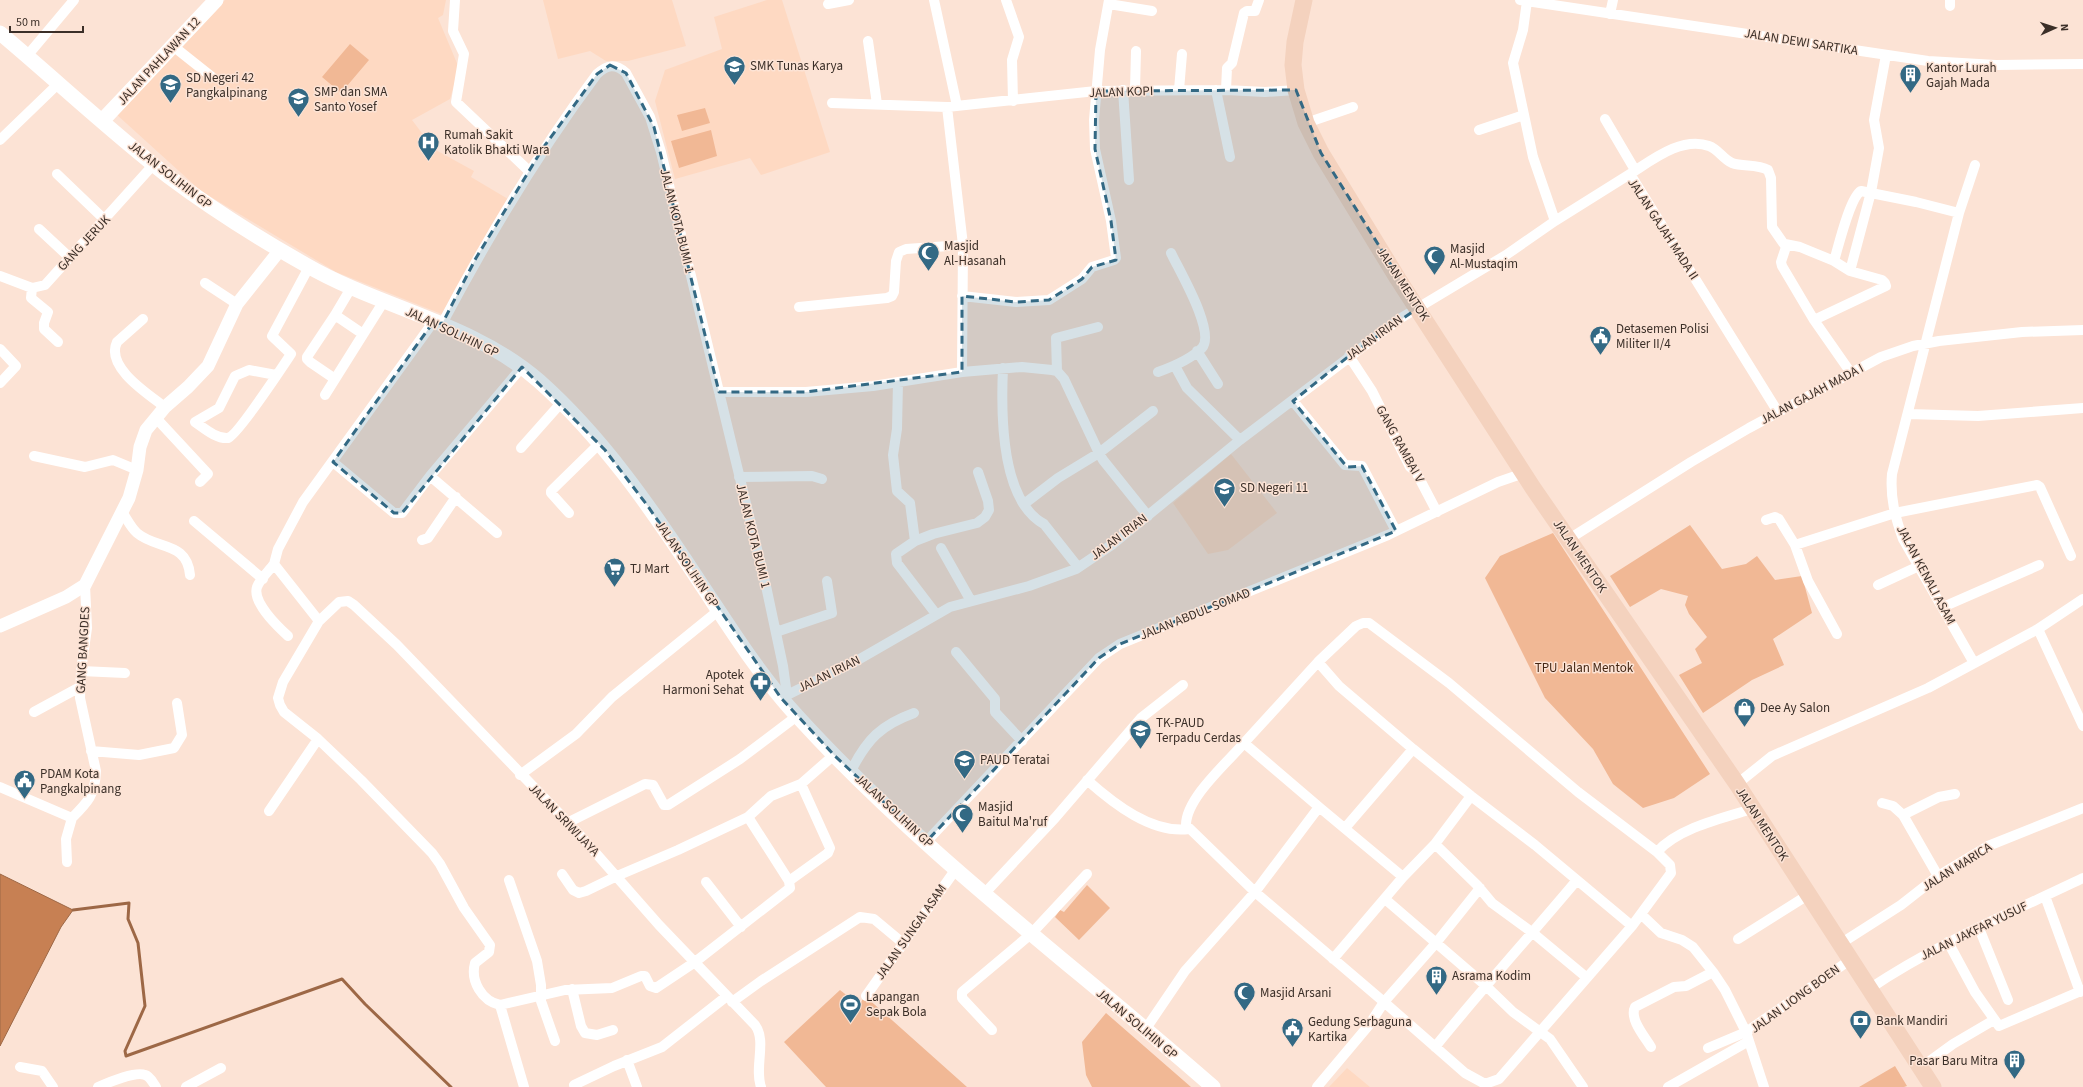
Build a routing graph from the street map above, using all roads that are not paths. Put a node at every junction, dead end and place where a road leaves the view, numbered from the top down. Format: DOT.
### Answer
graph roads {
  1 [pos="74,0"];
  2 [pos="216,0"];
  3 [pos="455,0"];
  4 [pos="849,0"];
  5 [pos="934,0"];
  6 [pos="1006,0"];
  7 [pos="1259,0"];
  8 [pos="1304,0"];
  9 [pos="1524,0"];
  10 [pos="1613,0"];
  11 [pos="1109,2"];
  12 [pos="828,4"];
  13 [pos="1152,11"];
  14 [pos="1610,14"];
  15 [pos="0,33"];
  16 [pos="868,41"];
  17 [pos="173,46"];
  18 [pos="1136,51"];
  19 [pos="1182,54"];
  20 [pos="1886,55"];
  21 [pos="27,56"];
  22 [pos="2083,64"];
  23 [pos="212,77"];
  24 [pos="59,83"];
  25 [pos="1123,90"];
  26 [pos="1135,90"];
  27 [pos="1179,90"];
  28 [pos="1221,90"];
  29 [pos="1296,90"];
  30 [pos="1096,91"];
  31 [pos="1013,101"];
  32 [pos="832,104"];
  33 [pos="877,104"];
  34 [pos="952,107"];
  35 [pos="1353,107"];
  36 [pos="1524,115"];
  37 [pos="1605,119"];
  38 [pos="102,121"];
  39 [pos="1306,123"];
  40 [pos="1479,130"];
  41 [pos="0,140"];
  42 [pos="1230,157"];
  43 [pos="154,164"];
  44 [pos="1975,165"];
  45 [pos="529,171"];
  46 [pos="1633,172"];
  47 [pos="57,174"];
  48 [pos="1129,180"];
  49 [pos="1871,192"];
  50 [pos="1959,213"];
  51 [pos="105,220"];
  52 [pos="1554,221"];
  53 [pos="39,229"];
  54 [pos="1785,244"];
  55 [pos="963,246"];
  56 [pos="280,250"];
  57 [pos="1171,253"];
  58 [pos="69,257"];
  59 [pos="1834,261"];
  60 [pos="308,266"];
  61 [pos="1850,271"];
  62 [pos="0,276"];
  63 [pos="205,283"];
  64 [pos="32,288"];
  65 [pos="350,288"];
  66 [pos="962,296"];
  67 [pos="384,302"];
  68 [pos="237,304"];
  69 [pos="799,307"];
  70 [pos="1418,308"];
  71 [pos="335,315"];
  72 [pos="143,319"];
  73 [pos="1814,320"];
  74 [pos="438,322"];
  75 [pos="1098,327"];
  76 [pos="2083,330"];
  77 [pos="363,334"];
  78 [pos="58,342"];
  79 [pos="1926,343"];
  80 [pos="0,349"];
  81 [pos="1197,351"];
  82 [pos="1349,356"];
  83 [pos="522,366"];
  84 [pos="1176,366"];
  85 [pos="1003,368"];
  86 [pos="1057,371"];
  87 [pos="962,372"];
  88 [pos="1158,372"];
  89 [pos="1851,372"];
  90 [pos="276,375"];
  91 [pos="335,379"];
  92 [pos="898,382"];
  93 [pos="0,383"];
  94 [pos="1218,384"];
  95 [pos="719,392"];
  96 [pos="325,395"];
  97 [pos="1293,401"];
  98 [pos="561,403"];
  99 [pos="165,407"];
  100 [pos="2083,408"];
  101 [pos="1153,411"];
  102 [pos="1778,412"];
  103 [pos="1908,414"];
  104 [pos="156,418"];
  105 [pos="1240,440"];
  106 [pos="599,444"];
  107 [pos="521,448"];
  108 [pos="1099,453"];
  109 [pos="34,456"];
  110 [pos="333,462"];
  111 [pos="137,470"];
  112 [pos="978,472"];
  113 [pos="1524,473"];
  114 [pos="430,476"];
  115 [pos="739,477"];
  116 [pos="822,479"];
  117 [pos="200,482"];
  118 [pos="456,497"];
  119 [pos="1024,504"];
  120 [pos="122,512"];
  121 [pos="1437,512"];
  122 [pos="1895,513"];
  123 [pos="569,514"];
  124 [pos="1148,516"];
  125 [pos="1766,520"];
  126 [pos="194,521"];
  127 [pos="1396,531"];
  128 [pos="497,533"];
  129 [pos="1569,539"];
  130 [pos="422,540"];
  131 [pos="915,541"];
  132 [pos="1795,545"];
  133 [pos="941,548"];
  134 [pos="2071,556"];
  135 [pos="274,564"];
  136 [pos="2039,565"];
  137 [pos="1919,566"];
  138 [pos="1078,567"];
  139 [pos="190,575"];
  140 [pos="263,579"];
  141 [pos="827,581"];
  142 [pos="85,585"];
  143 [pos="1878,585"];
  144 [pos="2083,599"];
  145 [pos="971,601"];
  146 [pos="1943,607"];
  147 [pos="718,611"];
  148 [pos="936,614"];
  149 [pos="319,621"];
  150 [pos="0,626"];
  151 [pos="2038,629"];
  152 [pos="776,632"];
  153 [pos="1837,634"];
  154 [pos="288,636"];
  155 [pos="956,652"];
  156 [pos="1318,662"];
  157 [pos="1974,663"];
  158 [pos="81,671"];
  159 [pos="125,673"];
  160 [pos="1183,685"];
  161 [pos="80,687"];
  162 [pos="784,696"];
  163 [pos="177,703"];
  164 [pos="34,712"];
  165 [pos="914,713"];
  166 [pos="797,716"];
  167 [pos="2083,726"];
  168 [pos="318,739"];
  169 [pos="1022,741"];
  170 [pos="1244,743"];
  171 [pos="1413,749"];
  172 [pos="92,751"];
  173 [pos="834,755"];
  174 [pos="851,771"];
  175 [pos="520,775"];
  176 [pos="1087,780"];
  177 [pos="802,784"];
  178 [pos="1737,784"];
  179 [pos="0,787"];
  180 [pos="1955,794"];
  181 [pos="1471,796"];
  182 [pos="1882,803"];
  183 [pos="1319,807"];
  184 [pos="2083,808"];
  185 [pos="1752,809"];
  186 [pos="269,811"];
  187 [pos="1903,815"];
  188 [pos="748,817"];
  189 [pos="72,818"];
  190 [pos="567,823"];
  191 [pos="1345,828"];
  192 [pos="1190,829"];
  193 [pos="926,842"];
  194 [pos="1435,844"];
  195 [pos="1657,852"];
  196 [pos="67,862"];
  197 [pos="956,869"];
  198 [pos="562,874"];
  199 [pos="1087,874"];
  200 [pos="617,876"];
  201 [pos="1938,876"];
  202 [pos="1403,877"];
  203 [pos="2083,878"];
  204 [pos="508,880"];
  205 [pos="1577,880"];
  206 [pos="789,881"];
  207 [pos="706,882"];
  208 [pos="1480,888"];
  209 [pos="1255,892"];
  210 [pos="984,894"];
  211 [pos="1808,895"];
  212 [pos="2045,896"];
  213 [pos="1385,899"];
  214 [pos="1641,914"];
  215 [pos="1632,926"];
  216 [pos="741,927"];
  217 [pos="1979,928"];
  218 [pos="1533,933"];
  219 [pos="1031,934"];
  220 [pos="1738,939"];
  221 [pos="1948,942"];
  222 [pos="1436,943"];
  223 [pos="904,944"];
  224 [pos="1840,944"];
  225 [pos="1333,959"];
  226 [pos="1850,960"];
  227 [pos="694,962"];
  228 [pos="1713,972"];
  229 [pos="1586,977"];
  230 [pos="1485,985"];
  231 [pos="572,989"];
  232 [pos="1869,989"];
  233 [pos="2082,991"];
  234 [pos="540,995"];
  235 [pos="866,996"];
  236 [pos="730,999"];
  237 [pos="2008,1000"];
  238 [pos="1384,1002"];
  239 [pos="500,1005"];
  240 [pos="1996,1023"];
  241 [pos="612,1030"];
  242 [pos="992,1030"];
  243 [pos="1145,1030"];
  244 [pos="1540,1030"];
  245 [pos="1748,1036"];
  246 [pos="555,1042"];
  247 [pos="1435,1047"];
  248 [pos="1651,1047"];
  249 [pos="1708,1048"];
  250 [pos="627,1060"];
  251 [pos="20,1067"];
  252 [pos="221,1068"];
  253 [pos="1920,1068"];
  254 [pos="574,1085"];
  255 [pos="1482,1085"];
  256 [pos="53,1087"];
  257 [pos="98,1087"];
  258 [pos="156,1087"];
  259 [pos="186,1087"];
  260 [pos="524,1087"];
  261 [pos="637,1087"];
  262 [pos="761,1087"];
  263 [pos="1213,1087"];
  264 [pos="1317,1087"];
  265 [pos="1584,1087"];
  266 [pos="1668,1087"];
  267 [pos="1764,1087"];
  268 [pos="1933,1087"];
  1 -- 21 [label="street"];
  2 -- 17 [label="main road, JALAN PAHLAWAN 12"];
  3 -- 45 [label="street"];
  4 -- 12 [label="street"];
  5 -- 34 [label="street"];
  6 -- 31 [label="street"];
  7 -- 28 [label="street"];
  8 -- 29 [label="highway, JALAN MENTOK"];
  9 -- 14 [label="street, JALAN DEWI SARTIKA"];
  9 -- 36 [label="street"];
  10 -- 14 [label="street"];
  11 -- 13 [label="street"];
  11 -- 30 [label="street"];
  14 -- 20 [label="street, JALAN DEWI SARTIKA"];
  15 -- 21 [label="main road, JALAN SOLIHIN GP"];
  16 -- 33 [label="street"];
  17 -- 23 [label="street"];
  17 -- 38 [label="main road, JALAN PAHLAWAN 12"];
  18 -- 26 [label="street"];
  19 -- 27 [label="street"];
  20 -- 22 [label="street, JALAN DEWI SARTIKA"];
  20 -- 49 [label="street"];
  21 -- 24 [label="main road, JALAN SOLIHIN GP"];
  24 -- 38 [label="main road, JALAN SOLIHIN GP"];
  24 -- 41 [label="street"];
  25 -- 26 [label="street, JALAN KOPI"];
  25 -- 30 [label="street, JALAN KOPI"];
  25 -- 48 [label="street"];
  26 -- 27 [label="street, JALAN KOPI"];
  27 -- 28 [label="street, JALAN KOPI"];
  28 -- 29 [label="street, JALAN KOPI"];
  28 -- 42 [label="street"];
  29 -- 39 [label="highway, JALAN MENTOK"];
  30 -- 31 [label="street, JALAN KOPI"];
  30 -- 66 [label="street"];
  31 -- 34 [label="street, JALAN KOPI"];
  32 -- 33 [label="street, JALAN KOPI"];
  33 -- 34 [label="street, JALAN KOPI"];
  34 -- 55 [label="street"];
  35 -- 39 [label="street"];
  36 -- 40 [label="street"];
  36 -- 52 [label="street"];
  37 -- 46 [label="street"];
  38 -- 43 [label="main road, JALAN SOLIHIN GP"];
  39 -- 70 [label="highway, JALAN MENTOK"];
  43 -- 51 [label="street, GANG JERUK"];
  43 -- 56 [label="main road, JALAN SOLIHIN GP"];
  44 -- 50 [label="street, JALAN KENALI ASAM"];
  45 -- 74 [label="street, JALAN KOTA BUMI 1"];
  45 -- 95 [label="street, JALAN KOTA BUMI 1"];
  46 -- 52 [label="street, JALAN GAJAH MADA II"];
  46 -- 54 [label="street"];
  46 -- 102 [label="street, JALAN GAJAH MADA II"];
  47 -- 51 [label="street"];
  49 -- 50 [label="street"];
  49 -- 59 [label="street"];
  49 -- 61 [label="street"];
  50 -- 79 [label="street, JALAN KENALI ASAM"];
  51 -- 58 [label="street, GANG JERUK"];
  52 -- 70 [label="street, JALAN GAJAH MADA II"];
  53 -- 58 [label="street"];
  54 -- 59 [label="street"];
  54 -- 73 [label="street"];
  55 -- 66 [label="street"];
  55 -- 69 [label="street"];
  56 -- 60 [label="main road, JALAN SOLIHIN GP"];
  56 -- 68 [label="street"];
  57 -- 81 [label="street"];
  58 -- 64 [label="street, GANG JERUK"];
  59 -- 61 [label="street"];
  60 -- 65 [label="main road, JALAN SOLIHIN GP"];
  60 -- 90 [label="street"];
  61 -- 73 [label="street"];
  62 -- 64 [label="street"];
  63 -- 68 [label="street"];
  64 -- 78 [label="street"];
  65 -- 67 [label="main road, JALAN SOLIHIN GP"];
  65 -- 71 [label="street"];
  66 -- 87 [label="street"];
  67 -- 74 [label="main road, JALAN SOLIHIN GP"];
  67 -- 77 [label="street"];
  68 -- 99 [label="street"];
  70 -- 82 [label="street, JALAN IRIAN"];
  70 -- 113 [label="highway, JALAN MENTOK"];
  71 -- 77 [label="street"];
  71 -- 91 [label="street"];
  72 -- 99 [label="street"];
  73 -- 89 [label="street"];
  74 -- 83 [label="main road, JALAN SOLIHIN GP"];
  74 -- 110 [label="street, JALAN KOTA BUMI 1"];
  75 -- 86 [label="street"];
  76 -- 79 [label="street, JALAN GAJAH MADA I"];
  77 -- 91 [label="street"];
  79 -- 89 [label="street, JALAN GAJAH MADA I"];
  79 -- 103 [label="street, JALAN KENALI ASAM"];
  80 -- 93 [label="street"];
  81 -- 84 [label="street"];
  81 -- 94 [label="street"];
  82 -- 97 [label="street, JALAN IRIAN"];
  82 -- 121 [label="street, GANG RAMBAI V"];
  83 -- 98 [label="main road, JALAN SOLIHIN GP"];
  83 -- 114 [label="street"];
  84 -- 88 [label="street"];
  84 -- 105 [label="street"];
  85 -- 86 [label="street"];
  85 -- 87 [label="street"];
  85 -- 119 [label="street"];
  86 -- 108 [label="street"];
  87 -- 92 [label="street"];
  89 -- 102 [label="street, JALAN GAJAH MADA I"];
  90 -- 90 [label="street"];
  91 -- 96 [label="street"];
  92 -- 95 [label="street"];
  92 -- 131 [label="street"];
  95 -- 115 [label="street, JALAN KOTA BUMI 1"];
  97 -- 105 [label="street, JALAN IRIAN"];
  97 -- 127 [label="street"];
  98 -- 106 [label="main road, JALAN SOLIHIN GP"];
  98 -- 107 [label="street"];
  99 -- 104 [label="street"];
  100 -- 103 [label="street"];
  101 -- 108 [label="street"];
  102 -- 129 [label="street, JALAN GAJAH MADA I"];
  103 -- 122 [label="street, JALAN KENALI ASAM"];
  104 -- 111 [label="street"];
  104 -- 117 [label="street"];
  105 -- 124 [label="street, JALAN IRIAN"];
  106 -- 123 [label="street"];
  106 -- 147 [label="main road, JALAN SOLIHIN GP"];
  108 -- 119 [label="street"];
  108 -- 124 [label="street"];
  109 -- 111 [label="street"];
  110 -- 114 [label="street"];
  110 -- 135 [label="street, JALAN KOTA BUMI 1"];
  111 -- 120 [label="street"];
  112 -- 131 [label="street"];
  113 -- 121 [label="street, JALAN ABDUL SOMAD"];
  113 -- 129 [label="highway, JALAN MENTOK"];
  114 -- 118 [label="street"];
  115 -- 116 [label="street"];
  115 -- 152 [label="street, JALAN KOTA BUMI 1"];
  118 -- 128 [label="street"];
  118 -- 130 [label="street"];
  119 -- 138 [label="street"];
  120 -- 139 [label="street"];
  120 -- 142 [label="street"];
  121 -- 127 [label="street, JALAN ABDUL SOMAD"];
  122 -- 132 [label="street"];
  122 -- 134 [label="street"];
  122 -- 137 [label="street, JALAN KENALI ASAM"];
  124 -- 138 [label="street, JALAN IRIAN"];
  125 -- 132 [label="street"];
  126 -- 140 [label="street"];
  127 -- 169 [label="street, JALAN ABDUL SOMAD"];
  129 -- 178 [label="highway, JALAN MENTOK"];
  131 -- 148 [label="street"];
  132 -- 153 [label="street"];
  133 -- 145 [label="street"];
  135 -- 140 [label="street, JALAN KOTA BUMI 1"];
  135 -- 149 [label="street"];
  136 -- 146 [label="street"];
  137 -- 143 [label="street"];
  137 -- 146 [label="street, JALAN KENALI ASAM"];
  138 -- 145 [label="street, JALAN IRIAN"];
  140 -- 154 [label="street"];
  141 -- 152 [label="street"];
  142 -- 150 [label="street"];
  142 -- 158 [label="street, GANG BANGDES"];
  144 -- 151 [label="street"];
  145 -- 148 [label="street, JALAN IRIAN"];
  146 -- 157 [label="street, JALAN KENALI ASAM"];
  147 -- 162 [label="main road, JALAN SOLIHIN GP"];
  147 -- 175 [label="street"];
  148 -- 162 [label="street, JALAN IRIAN"];
  149 -- 168 [label="street"];
  149 -- 175 [label="street, JALAN SRIWIJAYA"];
  151 -- 157 [label="street"];
  151 -- 167 [label="street"];
  152 -- 162 [label="street, JALAN KOTA BUMI 1"];
  155 -- 169 [label="street"];
  156 -- 170 [label="street"];
  156 -- 171 [label="street"];
  156 -- 195 [label="street"];
  157 -- 178 [label="street"];
  158 -- 159 [label="street"];
  158 -- 161 [label="street, GANG BANGDES"];
  160 -- 176 [label="street"];
  161 -- 164 [label="street"];
  161 -- 172 [label="street, GANG BANGDES"];
  162 -- 166 [label="main road, JALAN SOLIHIN GP"];
  163 -- 172 [label="street"];
  165 -- 174 [label="street"];
  166 -- 173 [label="main road, JALAN SOLIHIN GP"];
  166 -- 190 [label="street"];
  168 -- 186 [label="street"];
  168 -- 239 [label="street"];
  169 -- 193 [label="street, JALAN ABDUL SOMAD"];
  170 -- 183 [label="street"];
  170 -- 192 [label="street"];
  171 -- 181 [label="street"];
  171 -- 191 [label="street"];
  172 -- 189 [label="street, GANG BANGDES"];
  173 -- 174 [label="main road, JALAN SOLIHIN GP"];
  173 -- 177 [label="street"];
  174 -- 193 [label="main road, JALAN SOLIHIN GP"];
  175 -- 190 [label="street, JALAN SRIWIJAYA"];
  176 -- 192 [label="street"];
  176 -- 210 [label="street"];
  177 -- 188 [label="street"];
  177 -- 206 [label="street"];
  178 -- 185 [label="highway, JALAN MENTOK"];
  179 -- 189 [label="street"];
  180 -- 187 [label="street"];
  181 -- 194 [label="street"];
  181 -- 205 [label="street"];
  182 -- 187 [label="street"];
  183 -- 191 [label="street"];
  183 -- 209 [label="street"];
  184 -- 201 [label="street, JALAN MARICA"];
  185 -- 195 [label="street"];
  185 -- 211 [label="highway, JALAN MENTOK"];
  187 -- 201 [label="street"];
  188 -- 200 [label="street"];
  188 -- 206 [label="street"];
  189 -- 196 [label="street"];
  190 -- 200 [label="street, JALAN SRIWIJAYA"];
  191 -- 202 [label="street"];
  192 -- 209 [label="street"];
  193 -- 197 [label="main road, JALAN SOLIHIN GP"];
  194 -- 202 [label="street"];
  194 -- 208 [label="street"];
  195 -- 214 [label="street"];
  197 -- 210 [label="main road, JALAN SOLIHIN GP"];
  197 -- 223 [label="street, JALAN SUNGAI ASAM"];
  198 -- 200 [label="street"];
  199 -- 219 [label="street"];
  200 -- 227 [label="street, JALAN SRIWIJAYA"];
  201 -- 224 [label="street, JALAN MARICA"];
  202 -- 213 [label="street"];
  203 -- 212 [label="street, JALAN JAKFAR YUSUF"];
  204 -- 234 [label="street"];
  205 -- 215 [label="street"];
  205 -- 218 [label="street"];
  206 -- 216 [label="street"];
  207 -- 216 [label="street"];
  208 -- 218 [label="street"];
  208 -- 222 [label="street"];
  209 -- 225 [label="street"];
  209 -- 243 [label="street"];
  210 -- 219 [label="main road, JALAN SOLIHIN GP"];
  211 -- 220 [label="street"];
  211 -- 224 [label="highway, JALAN MENTOK"];
  212 -- 217 [label="street, JALAN JAKFAR YUSUF"];
  212 -- 233 [label="street"];
  213 -- 222 [label="street"];
  213 -- 225 [label="street"];
  214 -- 215 [label="street"];
  214 -- 228 [label="street"];
  215 -- 229 [label="street"];
  216 -- 227 [label="street"];
  217 -- 221 [label="street, JALAN JAKFAR YUSUF"];
  217 -- 237 [label="street"];
  218 -- 229 [label="street"];
  218 -- 230 [label="street"];
  219 -- 242 [label="street"];
  219 -- 243 [label="main road, JALAN SOLIHIN GP"];
  221 -- 232 [label="street, JALAN JAKFAR YUSUF"];
  221 -- 240 [label="street"];
  222 -- 230 [label="street"];
  222 -- 238 [label="street"];
  223 -- 235 [label="street, JALAN SUNGAI ASAM"];
  223 -- 236 [label="street"];
  224 -- 226 [label="highway, JALAN MENTOK"];
  225 -- 238 [label="street"];
  226 -- 232 [label="highway, JALAN MENTOK"];
  226 -- 245 [label="street, JALAN LIONG BOEN"];
  227 -- 231 [label="street"];
  227 -- 236 [label="street, JALAN SRIWIJAYA"];
  228 -- 245 [label="street"];
  228 -- 248 [label="street"];
  229 -- 244 [label="street"];
  230 -- 244 [label="street"];
  230 -- 247 [label="street"];
  231 -- 234 [label="street"];
  231 -- 241 [label="street"];
  232 -- 253 [label="highway, JALAN MENTOK"];
  233 -- 240 [label="street"];
  234 -- 239 [label="street"];
  234 -- 246 [label="street"];
  236 -- 250 [label="street"];
  236 -- 262 [label="street, JALAN SRIWIJAYA"];
  238 -- 247 [label="street"];
  238 -- 264 [label="street"];
  239 -- 260 [label="street"];
  240 -- 253 [label="street"];
  243 -- 263 [label="main road, JALAN SOLIHIN GP"];
  244 -- 255 [label="street"];
  244 -- 265 [label="street"];
  245 -- 249 [label="street"];
  245 -- 266 [label="street"];
  245 -- 267 [label="street, JALAN LIONG BOEN"];
  247 -- 255 [label="street"];
  250 -- 254 [label="street"];
  250 -- 261 [label="street"];
  251 -- 256 [label="street"];
  252 -- 259 [label="street"];
  253 -- 268 [label="highway, JALAN MENTOK"];
  257 -- 258 [label="street"];
}
